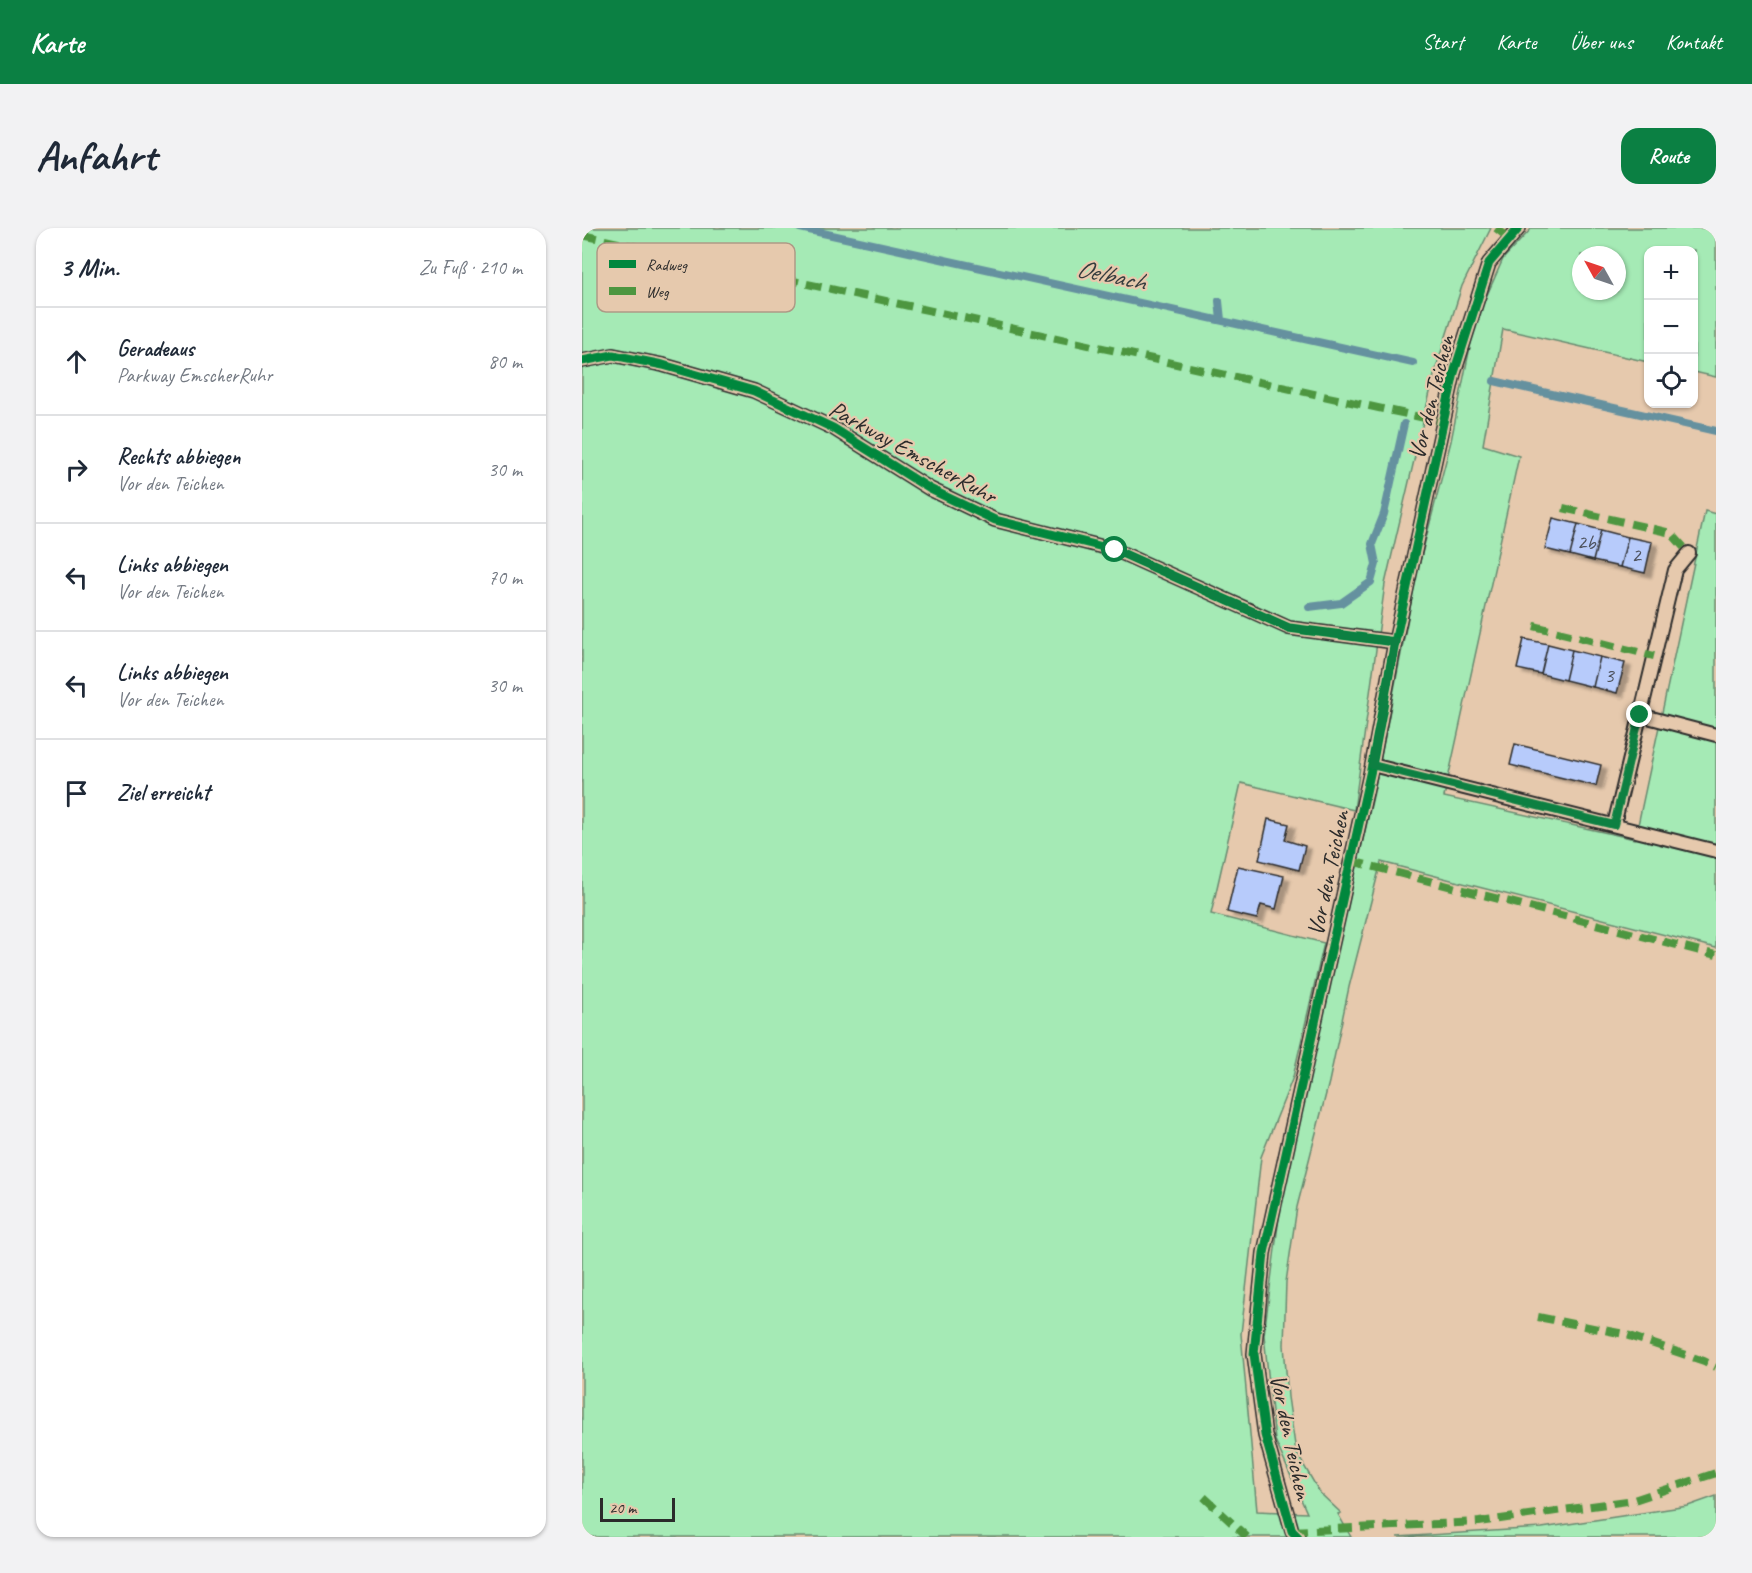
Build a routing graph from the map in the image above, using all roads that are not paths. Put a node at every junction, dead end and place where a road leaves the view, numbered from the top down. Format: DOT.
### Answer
graph roads {
  1 [pos="1519,228"];
  2 [pos="582,362"];
  3 [pos="1689,553"];
  4 [pos="1395,642"];
  5 [pos="1640,715"];
  6 [pos="1716,735"];
  7 [pos="1372,765"];
  8 [pos="1614,825"];
  9 [pos="1716,851"];
  10 [pos="1290,1535"];
  1 -- 4 [label="lane, Vor den Teichen"];
  2 -- 4 [label="lane, Parkway EmscherRuhr"];
  3 -- 5 [label="lane"];
  4 -- 7 [label="lane, Vor den Teichen"];
  5 -- 6 [label="lane"];
  5 -- 8 [label="lane"];
  7 -- 8 [label="lane"];
  7 -- 10 [label="lane, Vor den Teichen"];
  8 -- 9 [label="lane"];
}
